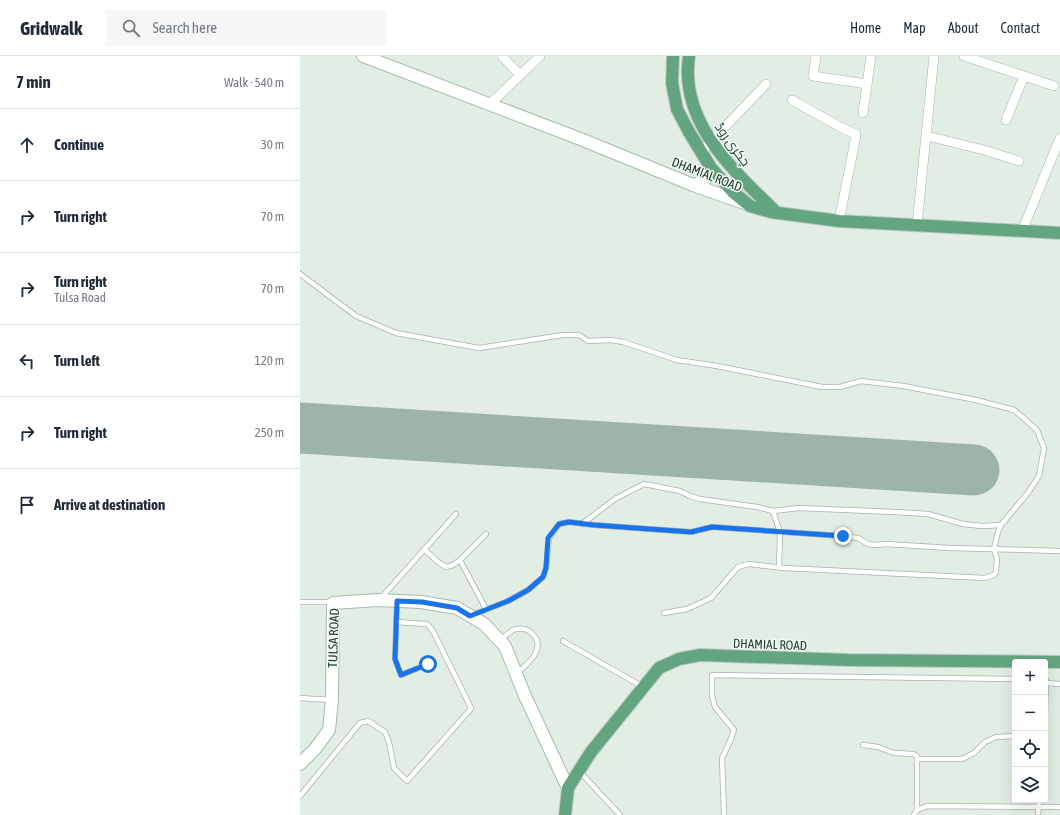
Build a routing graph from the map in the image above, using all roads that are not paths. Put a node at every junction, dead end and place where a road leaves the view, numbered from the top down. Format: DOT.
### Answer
graph roads {
  1 [pos="363,56"];
  2 [pos="502,56"];
  3 [pos="540,56"];
  4 [pos="673,56"];
  5 [pos="689,56"];
  6 [pos="816,56"];
  7 [pos="871,56"];
  8 [pos="934,56"];
  9 [pos="964,56"];
  10 [pos="520,75"];
  11 [pos="1024,76"];
  12 [pos="766,84"];
  13 [pos="867,84"];
  14 [pos="1054,86"];
  15 [pos="792,100"];
  16 [pos="490,104"];
  17 [pos="862,113"];
  18 [pos="1006,120"];
  19 [pos="927,136"];
  20 [pos="1060,138"];
  21 [pos="711,141"];
  22 [pos="701,152"];
  23 [pos="1019,161"];
  24 [pos="711,168"];
  25 [pos="693,185"];
  26 [pos="750,206"];
  27 [pos="777,213"];
  28 [pos="839,221"];
  29 [pos="917,225"];
  30 [pos="1022,231"];
  31 [pos="1060,233"];
  32 [pos="300,274"];
  33 [pos="773,511"];
  34 [pos="456,514"];
  35 [pos="581,524"];
  36 [pos="1001,525"];
  37 [pos="780,532"];
  38 [pos="486,534"];
  39 [pos="424,549"];
  40 [pos="994,549"];
  41 [pos="1060,551"];
  42 [pos="460,560"];
  43 [pos="780,567"];
  44 [pos="378,600"];
  45 [pos="397,601"];
  46 [pos="300,602"];
  47 [pos="333,602"];
  48 [pos="486,609"];
  49 [pos="664,613"];
  50 [pos="470,616"];
  51 [pos="396,622"];
  52 [pos="500,640"];
  53 [pos="564,641"];
  54 [pos="1060,662"];
  55 [pos="428,664"];
  56 [pos="516,674"];
  57 [pos="1012,679"];
  58 [pos="1048,681"];
  59 [pos="1060,684"];
  60 [pos="643,687"];
  61 [pos="300,698"];
  62 [pos="332,700"];
  63 [pos="1012,736"];
  64 [pos="863,745"];
  65 [pos="918,759"];
  66 [pos="301,762"];
  67 [pos="579,771"];
  68 [pos="568,788"];
  69 [pos="300,796"];
  70 [pos="1039,806"];
  71 [pos="1060,807"];
  72 [pos="917,810"];
  73 [pos="565,815"];
  74 [pos="620,815"];
  75 [pos="724,815"];
  76 [pos="914,815"];
  77 [pos="1038,815"];
  1 -- 16 [label="street, DHAMIAL ROAD"];
  2 -- 10 [label="street"];
  3 -- 10 [label="street"];
  4 -- 22 [label="main road"];
  5 -- 21 [label="main road, چکری روڈ"];
  6 -- 13 [label="street"];
  7 -- 13 [label="street"];
  8 -- 19 [label="street"];
  9 -- 11 [label="street"];
  10 -- 16 [label="street"];
  11 -- 14 [label="street"];
  11 -- 18 [label="street"];
  12 -- 21 [label="street"];
  13 -- 17 [label="street"];
  15 -- 28 [label="street"];
  16 -- 25 [label="street, DHAMIAL ROAD"];
  19 -- 23 [label="street"];
  19 -- 29 [label="street"];
  20 -- 30 [label="street"];
  21 -- 22 [label="street"];
  21 -- 27 [label="main road, چکری روڈ"];
  22 -- 24 [label="main road"];
  24 -- 25 [label="street"];
  24 -- 26 [label="main road"];
  25 -- 26 [label="street, DHAMIAL ROAD"];
  26 -- 27 [label="main road, DHAMIAL ROAD"];
  27 -- 28 [label="main road, DHAMIAL ROAD"];
  28 -- 29 [label="main road, DHAMIAL ROAD"];
  29 -- 30 [label="main road, DHAMIAL ROAD"];
  30 -- 31 [label="main road, DHAMIAL ROAD"];
  32 -- 36 [label="lane"];
  33 -- 35 [label="lane"];
  33 -- 36 [label="lane"];
  33 -- 37 [label="lane"];
  34 -- 39 [label="lane"];
  35 -- 37 [label="lane"];
  35 -- 48 [label="lane"];
  36 -- 40 [label="lane"];
  37 -- 40 [label="lane"];
  37 -- 43 [label="lane"];
  38 -- 42 [label="lane"];
  39 -- 42 [label="lane"];
  39 -- 44 [label="lane"];
  40 -- 41 [label="lane"];
  40 -- 43 [label="lane"];
  42 -- 48 [label="lane"];
  43 -- 49 [label="lane"];
  44 -- 45 [label="street, TULSA ROAD"];
  44 -- 47 [label="street, TULSA ROAD"];
  45 -- 50 [label="street, TULSA ROAD"];
  45 -- 51 [label="lane"];
  46 -- 47 [label="lane"];
  47 -- 62 [label="street, TULSA ROAD"];
  48 -- 50 [label="lane"];
  50 -- 52 [label="street, TULSA ROAD"];
  51 -- 55 [label="lane"];
  51 -- 69 [label="lane"];
  52 -- 56 [label="street, TULSA ROAD"];
  52 -- 56 [label="lane"];
  53 -- 60 [label="lane"];
  54 -- 60 [label="main road, DHAMIAL ROAD"];
  56 -- 68 [label="street, TULSA ROAD"];
  57 -- 75 [label="lane"];
  58 -- 59 [label="lane"];
  60 -- 67 [label="main road, DHAMIAL ROAD"];
  61 -- 62 [label="lane"];
  62 -- 66 [label="street, TULSA ROAD"];
  63 -- 65 [label="lane"];
  64 -- 65 [label="lane"];
  65 -- 72 [label="lane"];
  67 -- 68 [label="main road, DHAMIAL ROAD"];
  67 -- 74 [label="lane"];
  68 -- 73 [label="main road, DHAMIAL ROAD"];
  70 -- 71 [label="lane"];
  70 -- 72 [label="lane"];
  70 -- 77 [label="lane"];
  72 -- 76 [label="lane"];
}
